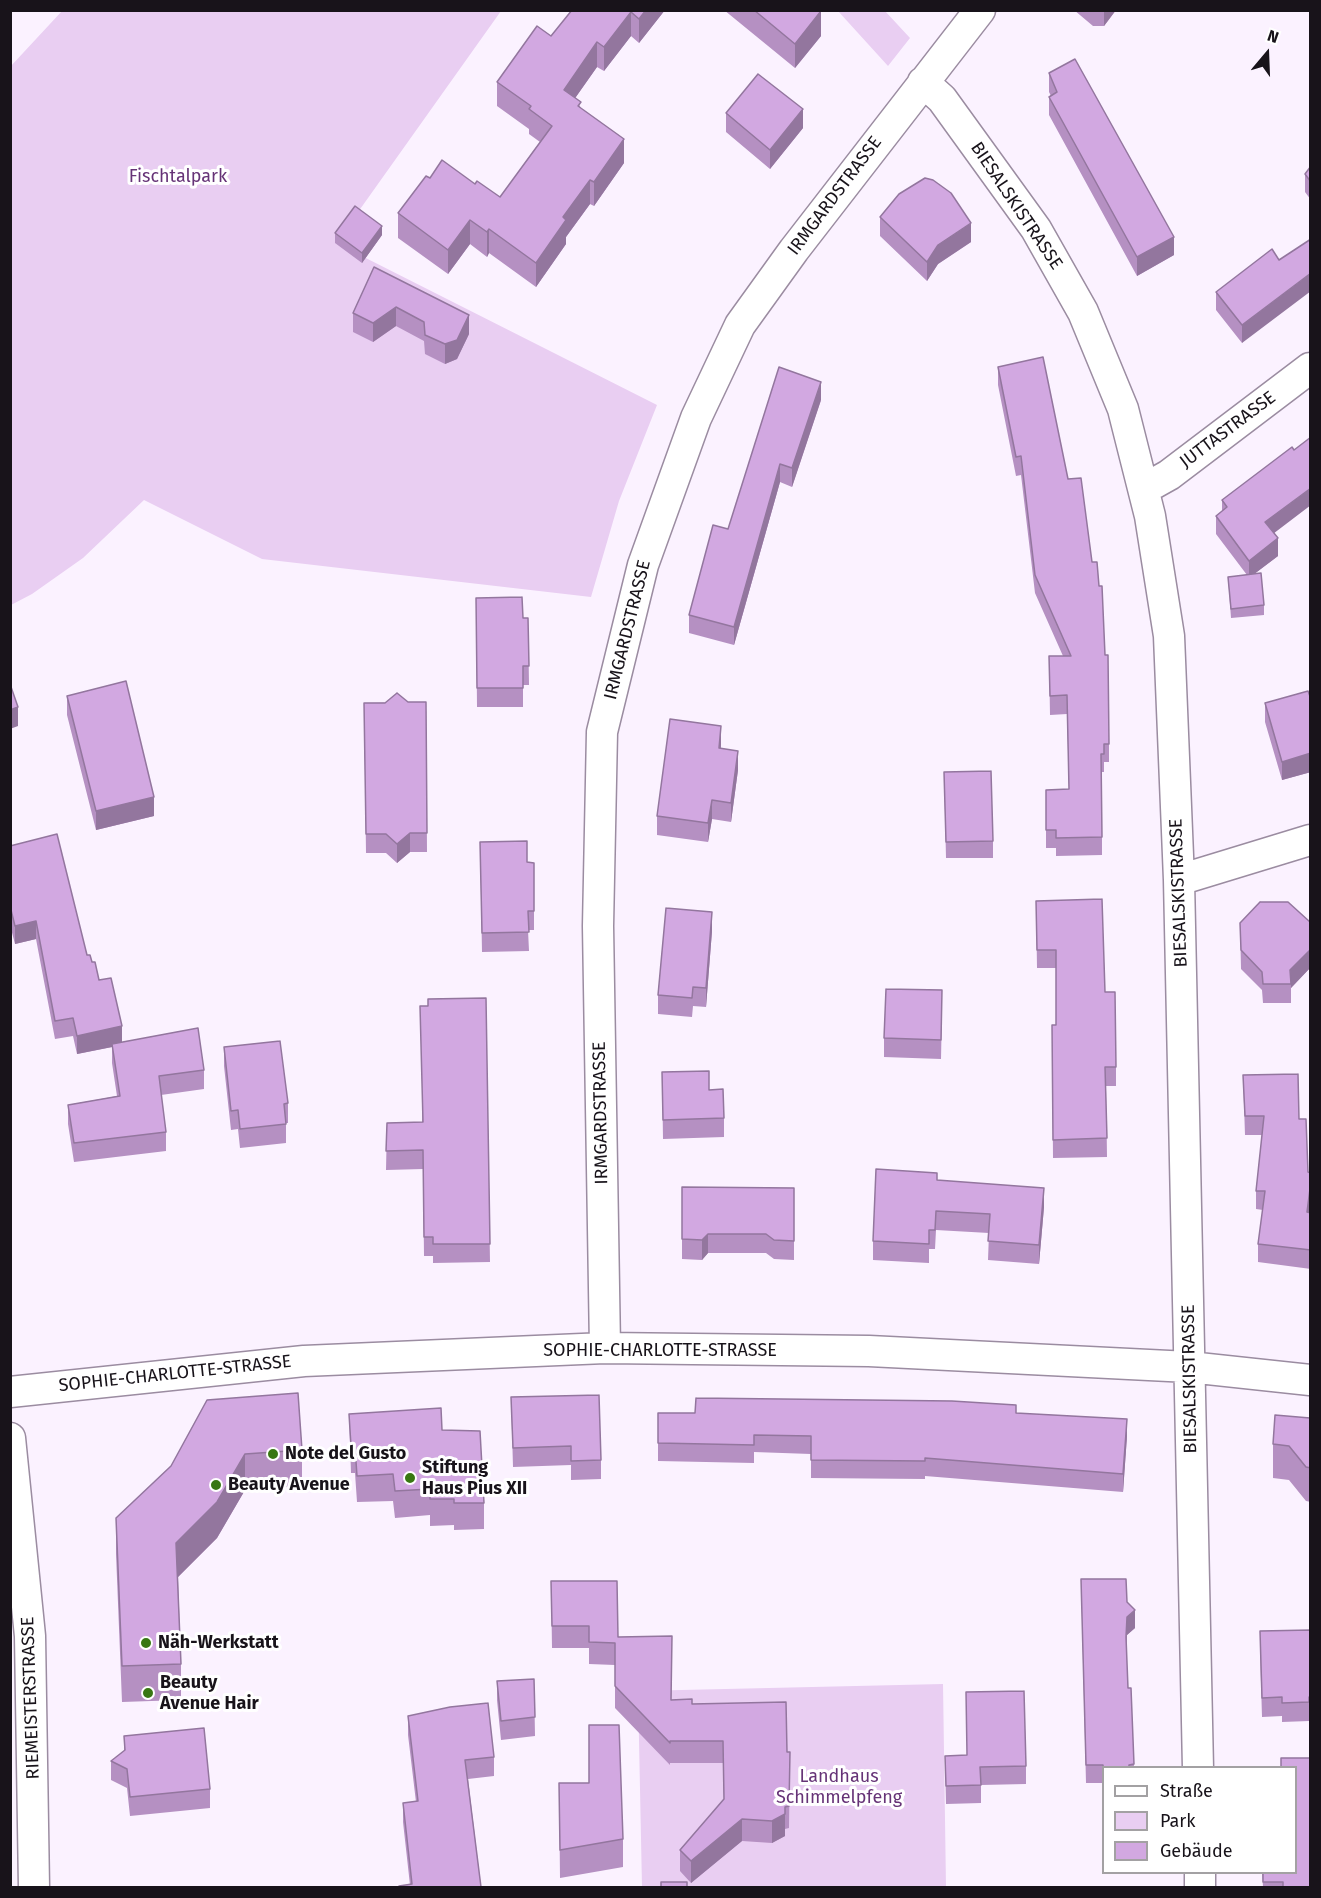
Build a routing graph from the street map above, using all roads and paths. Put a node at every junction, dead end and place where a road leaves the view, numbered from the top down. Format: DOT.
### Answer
graph roads {
  1 [pos="980,10"];
  2 [pos="924,82"];
  3 [pos="1311,368"];
  4 [pos="1144,489"];
  5 [pos="1311,840"];
  6 [pos="1179,880"];
  7 [pos="605,1348"];
  8 [pos="1190,1367"];
  9 [pos="1311,1380"];
  10 [pos="10,1392"];
  11 [pos="10,1438"];
  12 [pos="1198,1766"];
  13 [pos="34,1887"];
  1 -- 2 [label="street, IRMGARDSTRASSE"];
  2 -- 4 [label="street, BIESALSKISTRASSE"];
  2 -- 7 [label="street, IRMGARDSTRASSE"];
  3 -- 4 [label="street, JUTTASTRASSE"];
  4 -- 6 [label="street, BIESALSKISTRASSE"];
  5 -- 6 [label="street"];
  6 -- 8 [label="street, BIESALSKISTRASSE"];
  7 -- 8 [label="street, SOPHIE-CHARLOTTE-STRASSE"];
  7 -- 10 [label="street, SOPHIE-CHARLOTTE-STRASSE"];
  8 -- 9 [label="street, SOPHIE-CHARLOTTE-STRASSE"];
  8 -- 12 [label="street, BIESALSKISTRASSE"];
  11 -- 13 [label="street, RIEMEISTERSTRASSE"];
}
